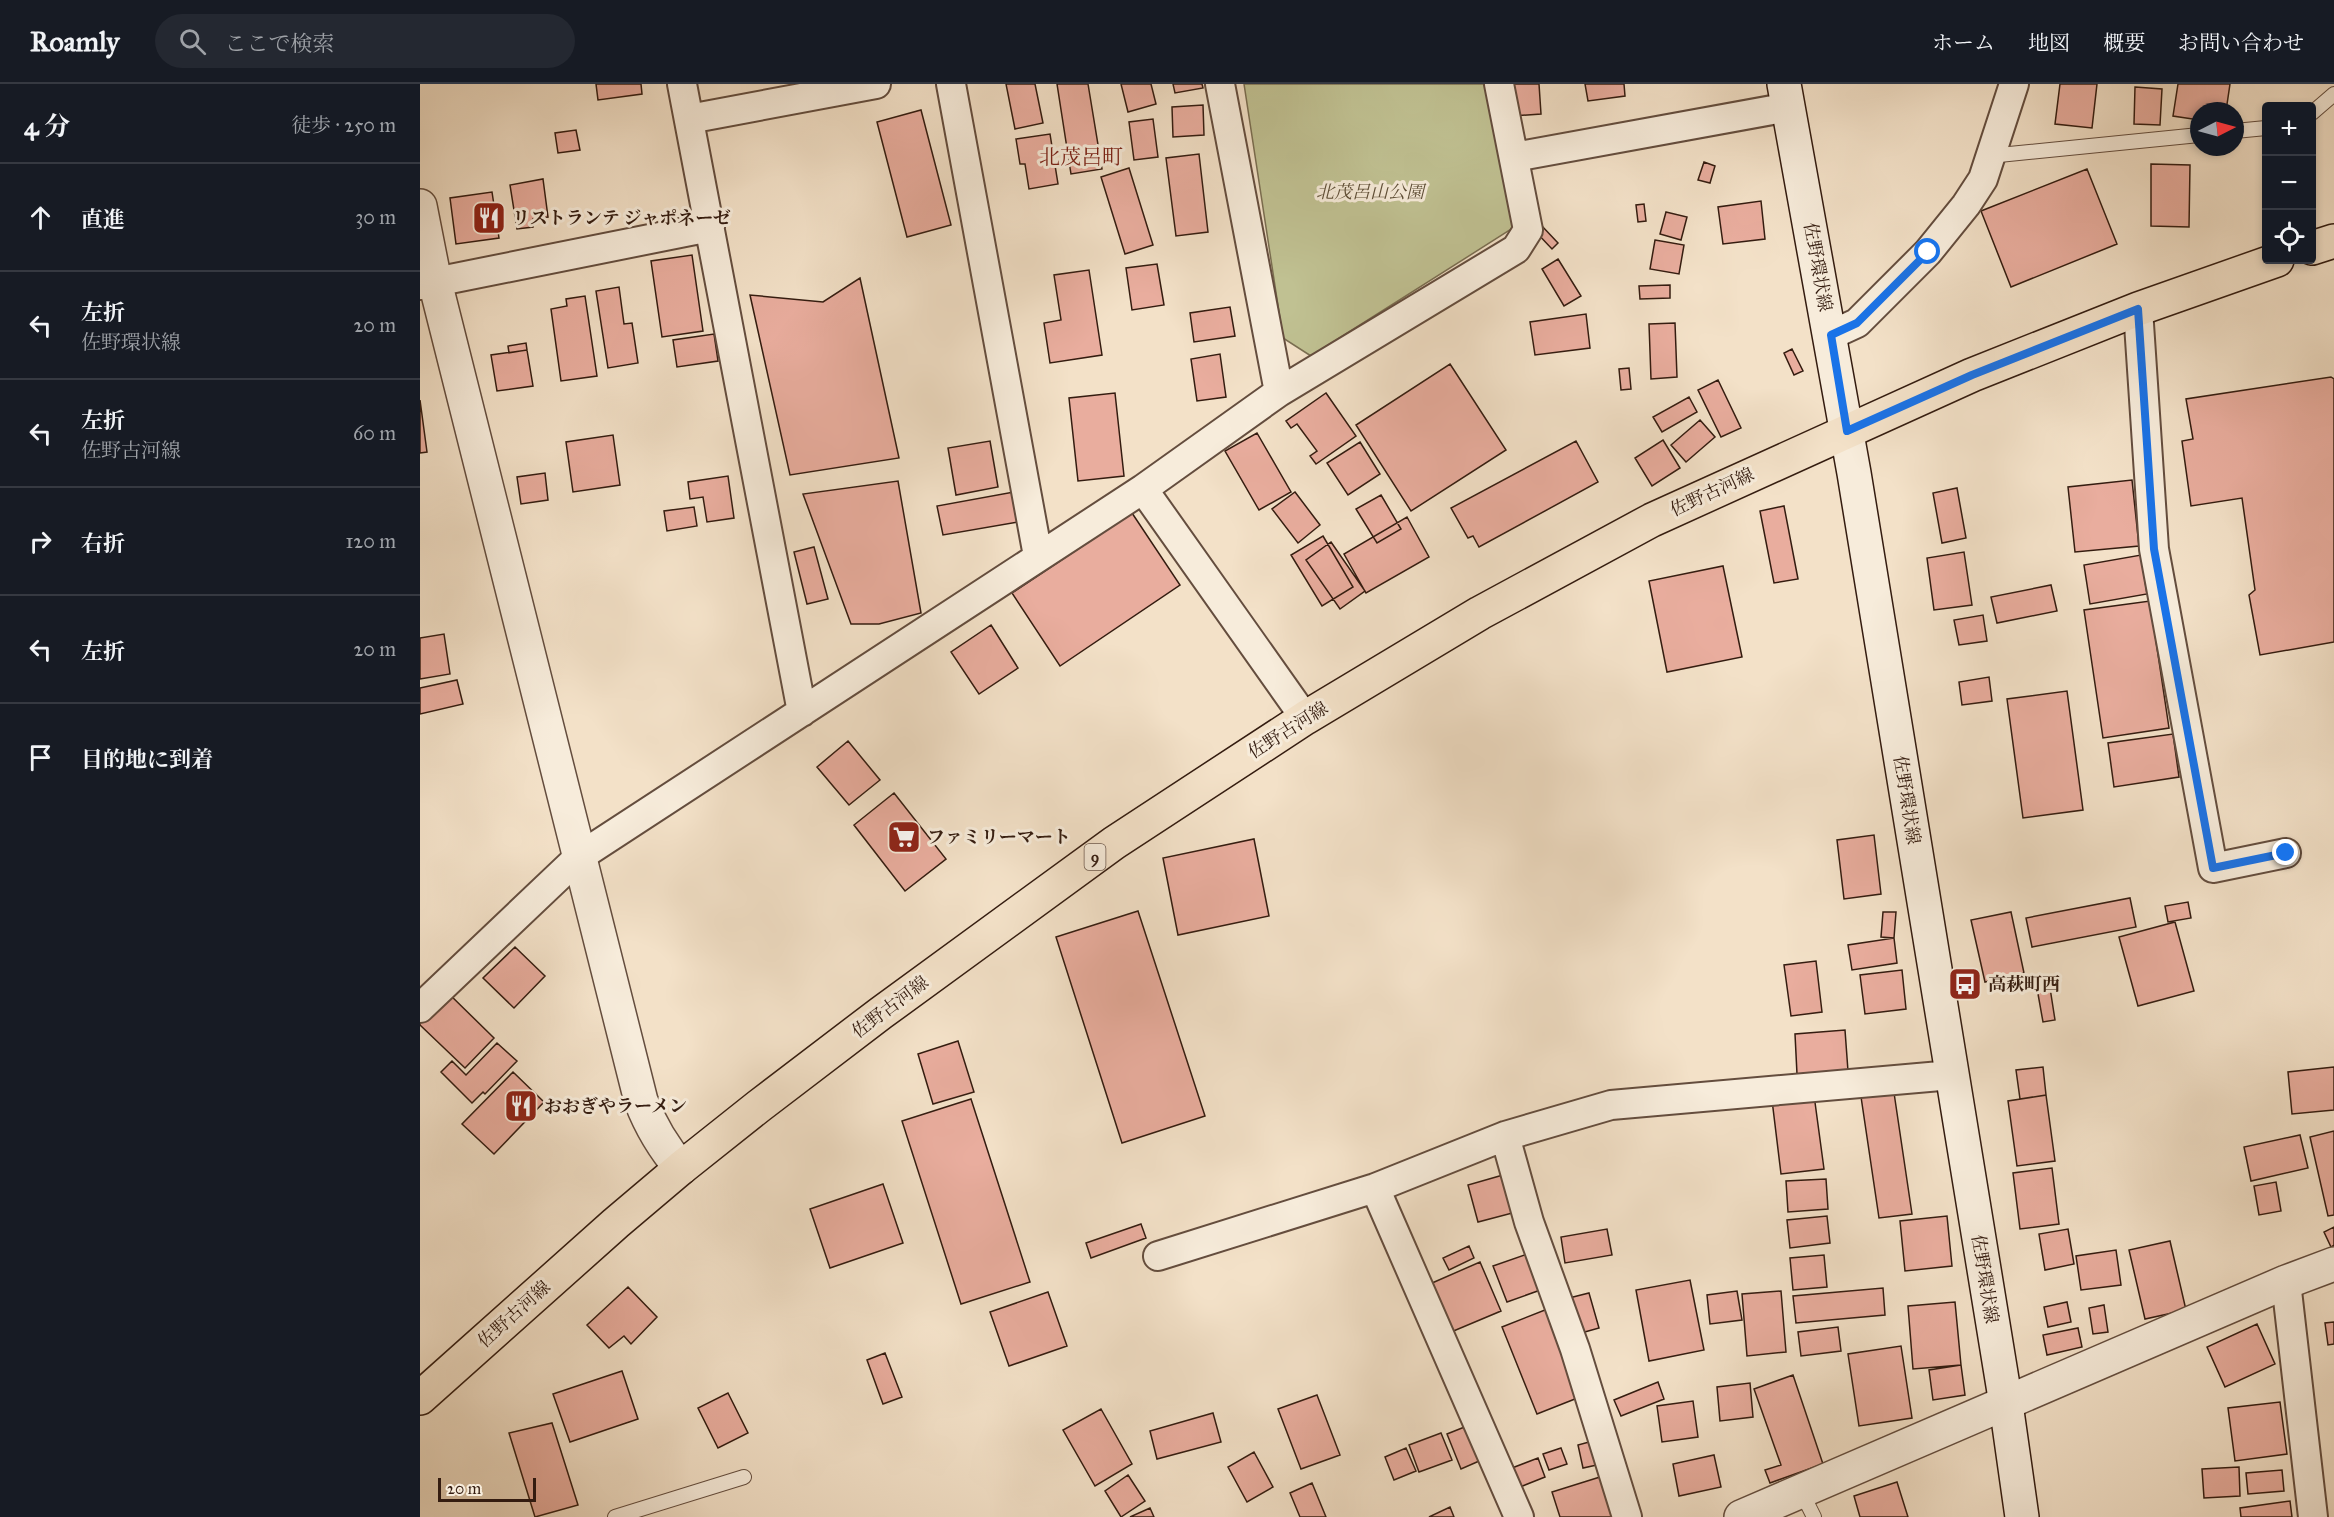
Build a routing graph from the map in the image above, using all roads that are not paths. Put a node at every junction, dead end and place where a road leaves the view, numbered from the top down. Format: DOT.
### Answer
graph roads {
  1 [pos="682,84"];
  2 [pos="876,84"];
  3 [pos="951,84"];
  4 [pos="1220,84"];
  5 [pos="1499,84"];
  6 [pos="2014,84"];
  7 [pos="2334,94"];
  8 [pos="1787,96"];
  9 [pos="2316,109"];
  10 [pos="689,119"];
  11 [pos="2262,128"];
  12 [pos="2244,130"];
  13 [pos="2190,136"];
  14 [pos="1989,156"];
  15 [pos="1514,157"];
  16 [pos="420,206"];
  17 [pos="710,227"];
  18 [pos="2334,241"];
  19 [pos="2316,247"];
  20 [pos="2266,264"];
  21 [pos="427,284"];
  22 [pos="2138,309"];
  23 [pos="1831,335"];
  24 [pos="1279,392"];
  25 [pos="1847,431"];
  26 [pos="1143,489"];
  27 [pos="1038,556"];
  28 [pos="802,712"];
  29 [pos="1305,718"];
  30 [pos="2286,853"];
  31 [pos="579,856"];
  32 [pos="420,1008"];
  33 [pos="1952,1075"];
  34 [pos="1505,1136"];
  35 [pos="681,1168"];
  36 [pos="1375,1188"];
  37 [pos="1158,1256"];
  38 [pos="2334,1264"];
  39 [pos="2286,1282"];
  40 [pos="420,1398"];
  41 [pos="2006,1404"];
  42 [pos="744,1477"];
  43 [pos="1808,1504"];
  44 [pos="615,1517"];
  45 [pos="1519,1517"];
  46 [pos="1626,1517"];
  47 [pos="1742,1517"];
  48 [pos="2022,1517"];
  49 [pos="2313,1517"];
  1 -- 10 [label="street"];
  2 -- 10 [label="street"];
  3 -- 27 [label="street"];
  4 -- 24 [label="street"];
  5 -- 15 [label="street"];
  6 -- 14 [label="street"];
  7 -- 9 [label="lane"];
  8 -- 15 [label="street"];
  8 -- 23 [label="street, 佐野環状線"];
  10 -- 17 [label="street"];
  11 -- 12 [label="lane"];
  13 -- 14 [label="lane"];
  14 -- 23 [label="street"];
  15 -- 24 [label="street"];
  16 -- 21 [label="street"];
  17 -- 21 [label="street"];
  17 -- 28 [label="street"];
  18 -- 19 [label="main road"];
  20 -- 22 [label="main road, 佐野古河線 / 9"];
  21 -- 31 [label="street"];
  22 -- 25 [label="main road, 佐野古河線 / 9"];
  22 -- 30 [label="street"];
  23 -- 25 [label="street, 佐野環状線"];
  24 -- 26 [label="street"];
  25 -- 29 [label="main road, 佐野古河線 / 9"];
  25 -- 33 [label="street, 佐野環状線"];
  26 -- 27 [label="street"];
  26 -- 29 [label="street"];
  27 -- 28 [label="street"];
  28 -- 31 [label="street"];
  29 -- 35 [label="main road, 佐野古河線 / 9"];
  31 -- 32 [label="street"];
  31 -- 35 [label="street"];
  33 -- 34 [label="street"];
  33 -- 41 [label="street, 佐野環状線"];
  34 -- 36 [label="street"];
  34 -- 46 [label="street"];
  35 -- 40 [label="main road, 佐野古河線 / 9"];
  36 -- 37 [label="street"];
  36 -- 45 [label="street"];
  38 -- 39 [label="street"];
  39 -- 41 [label="street"];
  39 -- 49 [label="street"];
  41 -- 43 [label="street"];
  41 -- 48 [label="street, 佐野環状線"];
  42 -- 44 [label="lane"];
  43 -- 47 [label="street"];
}
